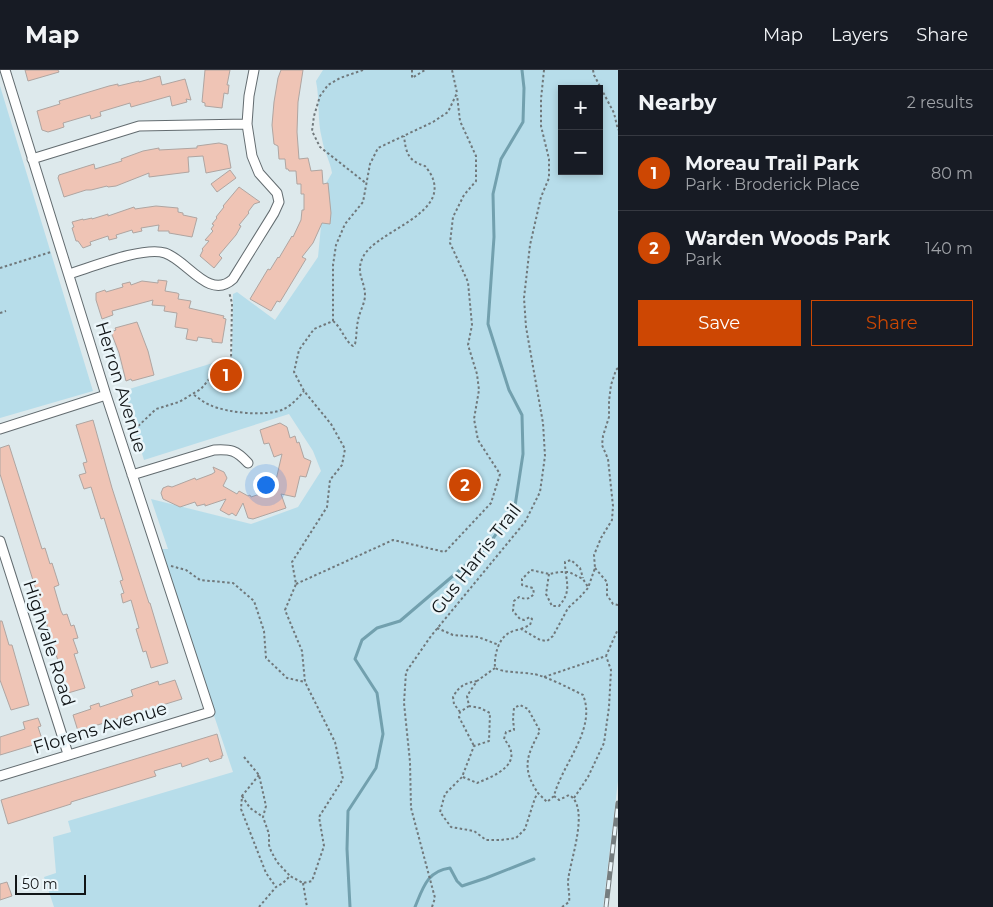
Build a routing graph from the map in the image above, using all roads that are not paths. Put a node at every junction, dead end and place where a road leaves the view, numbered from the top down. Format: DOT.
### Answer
graph roads {
  1 [pos="5,70"];
  2 [pos="254,70"];
  3 [pos="247,124"];
  4 [pos="32,159"];
  5 [pos="69,274"];
  6 [pos="106,395"];
  7 [pos="0,429"];
  8 [pos="248,463"];
  9 [pos="132,475"];
  10 [pos="0,541"];
  11 [pos="210,712"];
  12 [pos="68,754"];
  13 [pos="0,776"];
  1 -- 4 [label="street, Herron Avenue"];
  2 -- 3 [label="street"];
  3 -- 4 [label="street"];
  3 -- 5 [label="street"];
  4 -- 5 [label="street, Herron Avenue"];
  5 -- 6 [label="street, Herron Avenue"];
  6 -- 7 [label="street"];
  6 -- 9 [label="street, Herron Avenue"];
  8 -- 9 [label="street"];
  9 -- 11 [label="street, Herron Avenue"];
  10 -- 12 [label="street, Highvale Road"];
  11 -- 12 [label="street, Florens Avenue"];
  12 -- 13 [label="street, Florens Avenue"];
}
